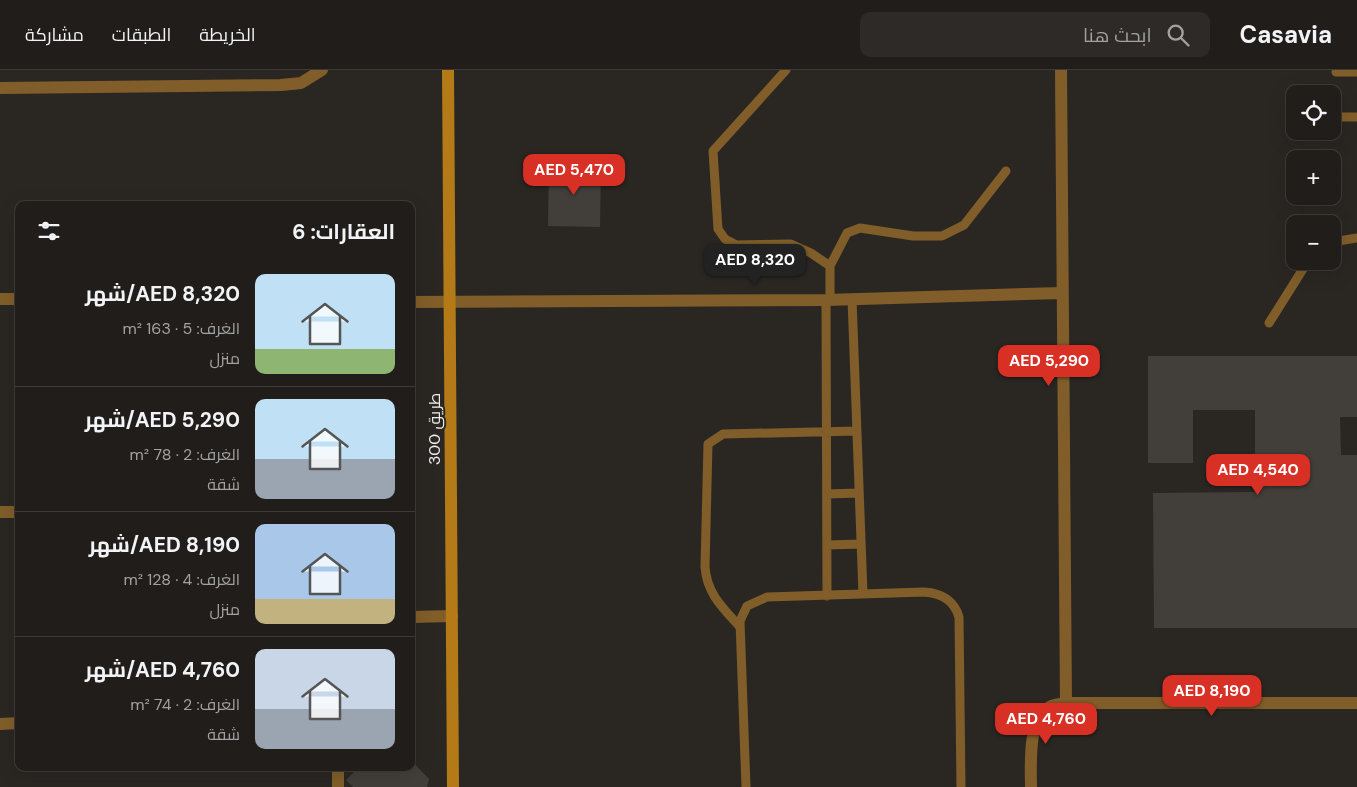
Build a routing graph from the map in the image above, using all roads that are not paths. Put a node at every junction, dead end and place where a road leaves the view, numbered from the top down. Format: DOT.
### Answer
graph roads {
  1 [pos="322,70"];
  2 [pos="448,70"];
  3 [pos="786,70"];
  4 [pos="1061,70"];
  5 [pos="1336,72"];
  6 [pos="1357,72"];
  7 [pos="0,88"];
  8 [pos="1341,117"];
  9 [pos="1357,117"];
  10 [pos="1006,171"];
  11 [pos="1357,238"];
  12 [pos="1341,241"];
  13 [pos="830,266"];
  14 [pos="1302,270"];
  15 [pos="1062,293"];
  16 [pos="0,299"];
  17 [pos="15,299"];
  18 [pos="852,299"];
  19 [pos="828,300"];
  20 [pos="415,302"];
  21 [pos="450,302"];
  22 [pos="1269,323"];
  23 [pos="857,431"];
  24 [pos="827,432"];
  25 [pos="859,493"];
  26 [pos="827,494"];
  27 [pos="0,512"];
  28 [pos="15,512"];
  29 [pos="861,544"];
  30 [pos="827,545"];
  31 [pos="863,594"];
  32 [pos="827,596"];
  33 [pos="415,616"];
  34 [pos="452,616"];
  35 [pos="740,626"];
  36 [pos="1066,703"];
  37 [pos="1357,703"];
  38 [pos="0,724"];
  39 [pos="15,724"];
  40 [pos="338,771"];
  41 [pos="338,787"];
  42 [pos="453,787"];
  43 [pos="746,787"];
  44 [pos="961,787"];
  45 [pos="1031,787"];
  1 -- 7 [label="street"];
  2 -- 21 [label="main road, طريق 300"];
  3 -- 13 [label="lane"];
  4 -- 15 [label="street"];
  5 -- 6 [label="lane"];
  8 -- 9 [label="lane"];
  10 -- 13 [label="lane"];
  11 -- 12 [label="lane"];
  13 -- 19 [label="lane"];
  14 -- 22 [label="lane"];
  15 -- 18 [label="street"];
  15 -- 36 [label="street"];
  16 -- 17 [label="street"];
  18 -- 19 [label="street"];
  18 -- 23 [label="lane"];
  19 -- 21 [label="street"];
  19 -- 24 [label="lane"];
  20 -- 21 [label="street"];
  21 -- 34 [label="main road, طريق 300"];
  23 -- 24 [label="lane"];
  23 -- 25 [label="lane"];
  24 -- 26 [label="lane"];
  24 -- 35 [label="lane"];
  25 -- 26 [label="lane"];
  25 -- 29 [label="lane"];
  26 -- 30 [label="lane"];
  27 -- 28 [label="street"];
  29 -- 30 [label="lane"];
  29 -- 31 [label="lane"];
  30 -- 32 [label="lane"];
  31 -- 32 [label="lane"];
  31 -- 44 [label="lane"];
  32 -- 35 [label="lane"];
  33 -- 34 [label="street"];
  34 -- 42 [label="main road, طريق 300"];
  35 -- 43 [label="lane"];
  36 -- 37 [label="street"];
  36 -- 45 [label="street"];
  38 -- 39 [label="street"];
  40 -- 41 [label="street"];
}
